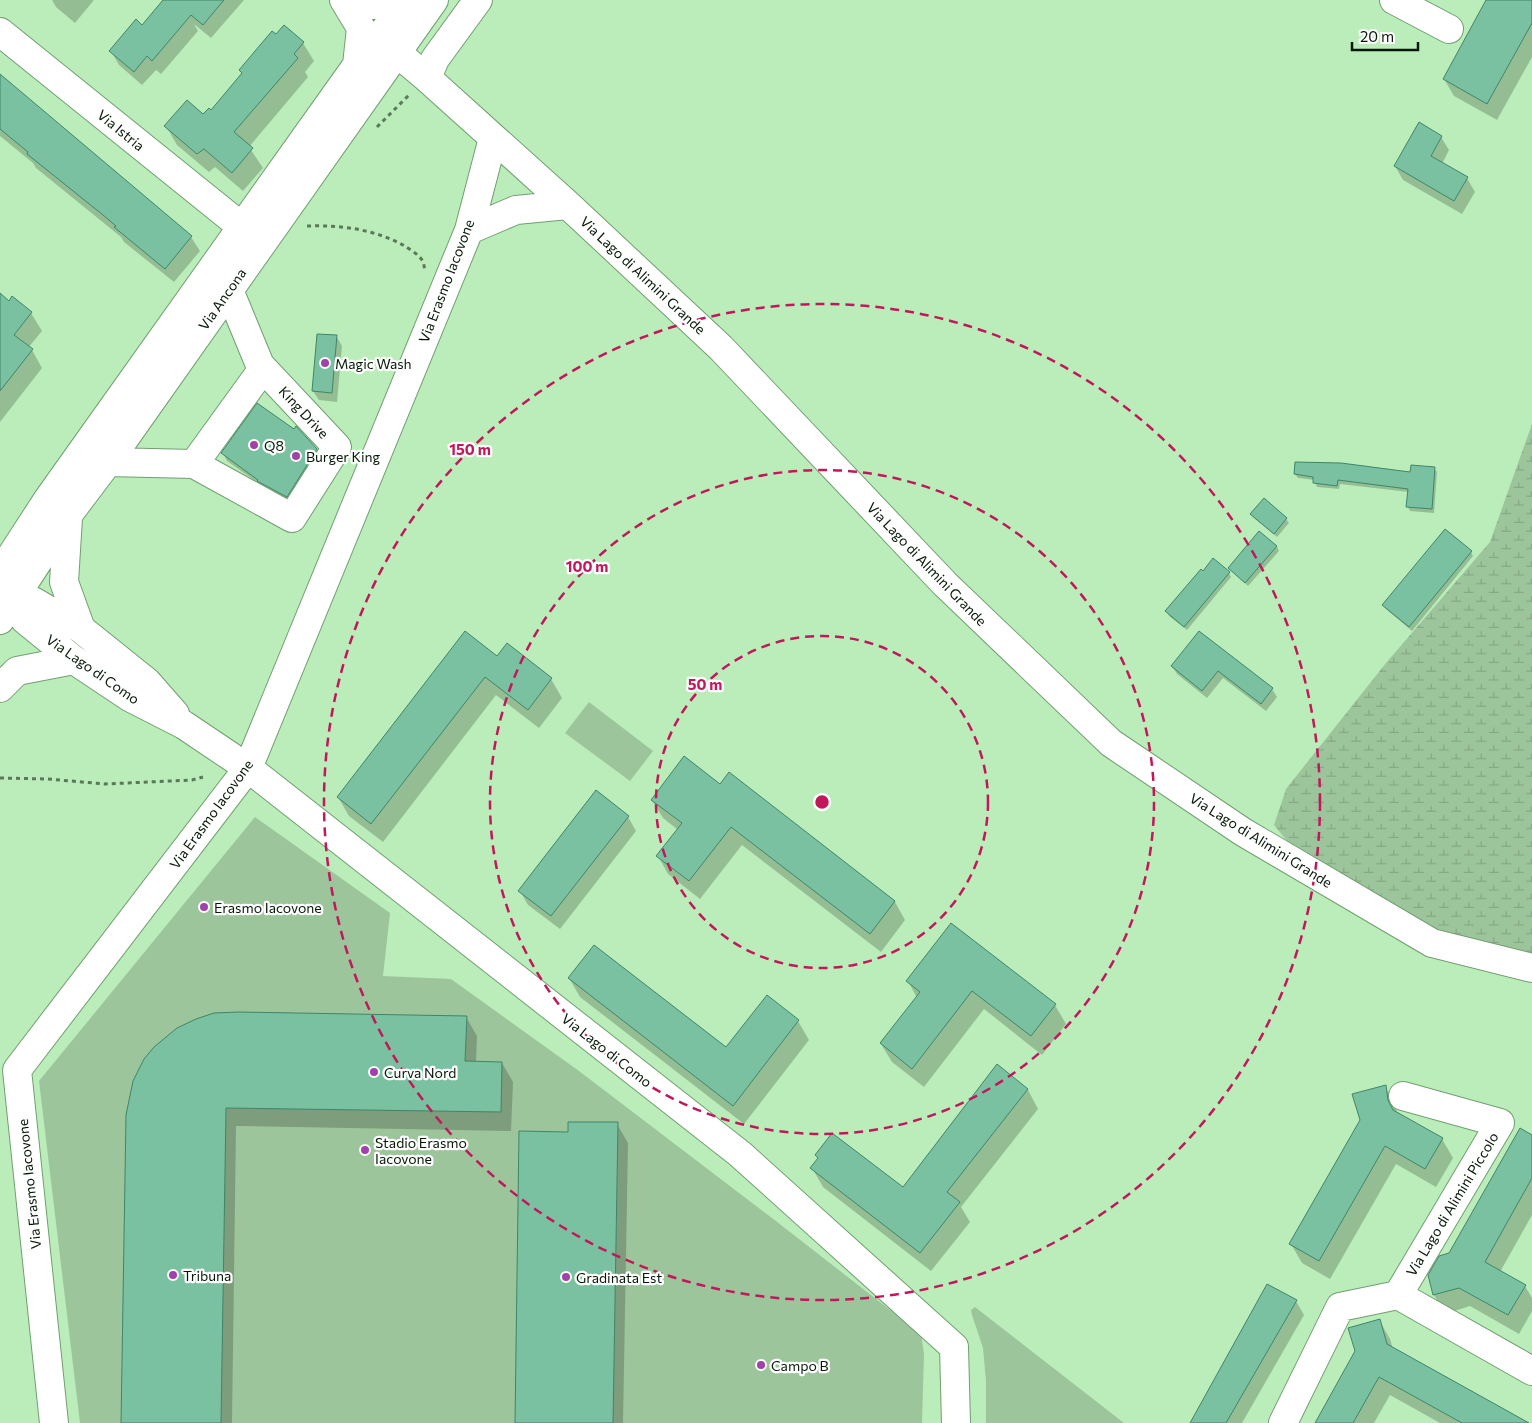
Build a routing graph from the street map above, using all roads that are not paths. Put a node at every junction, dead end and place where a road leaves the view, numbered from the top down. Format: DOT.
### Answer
graph roads {
  1 [pos="344,0"];
  2 [pos="360,0"];
  3 [pos="434,0"];
  4 [pos="478,0"];
  5 [pos="1394,0"];
  6 [pos="407,3"];
  7 [pos="1449,29"];
  8 [pos="0,32"];
  9 [pos="396,52"];
  10 [pos="357,65"];
  11 [pos="427,78"];
  12 [pos="493,138"];
  13 [pos="568,205"];
  14 [pos="242,227"];
  15 [pos="469,230"];
  16 [pos="229,290"];
  17 [pos="261,366"];
  18 [pos="108,462"];
  19 [pos="194,464"];
  20 [pos="68,515"];
  21 [pos="0,573"];
  22 [pos="4,604"];
  23 [pos="81,630"];
  24 [pos="74,660"];
  25 [pos="0,688"];
  26 [pos="184,725"];
  27 [pos="248,768"];
  28 [pos="1532,968"];
  29 [pos="1403,1096"];
  30 [pos="1398,1295"];
  31 [pos="1532,1371"];
  32 [pos="54,1423"];
  33 [pos="956,1423"];
  34 [pos="1283,1423"];
  1 -- 10 [label="street"];
  2 -- 6 [label="street"];
  3 -- 9 [label="street, Via Ancona"];
  4 -- 11 [label="street"];
  5 -- 7 [label="street"];
  6 -- 10 [label="street, Via Ancona"];
  8 -- 14 [label="street, Via Istria"];
  9 -- 11 [label="street, Via Lago di Alimini Grande"];
  9 -- 16 [label="street, Via Ancona"];
  10 -- 14 [label="street, Via Ancona"];
  11 -- 12 [label="street, Via Lago di Alimini Grande"];
  12 -- 13 [label="street, Via Lago di Alimini Grande"];
  12 -- 15 [label="street, Via Erasmo Iacovone"];
  13 -- 15 [label="street"];
  13 -- 28 [label="street, Via Lago di Alimini Grande"];
  14 -- 21 [label="street, Via Ancona"];
  15 -- 27 [label="street, Via Erasmo Iacovone"];
  16 -- 17 [label="street"];
  16 -- 18 [label="street, Via Ancona"];
  17 -- 19 [label="street"];
  17 -- 19 [label="street, King Drive"];
  18 -- 19 [label="street"];
  18 -- 20 [label="street, Via Ancona"];
  20 -- 22 [label="street, Via Ancona"];
  20 -- 23 [label="street, Via Lago di Como"];
  22 -- 23 [label="street, Via Lago di Como"];
  22 -- 24 [label="street, Via Lago di Como"];
  23 -- 26 [label="street, Via Lago di Como"];
  24 -- 25 [label="street"];
  24 -- 26 [label="street, Via Lago di Como"];
  26 -- 27 [label="street, Via Lago di Como"];
  27 -- 32 [label="street, Via Erasmo Iacovone"];
  27 -- 33 [label="street, Via Lago di Como"];
  29 -- 30 [label="street, Via Lago di Alimini Piccolo"];
  30 -- 31 [label="street"];
  30 -- 34 [label="street"];
}
